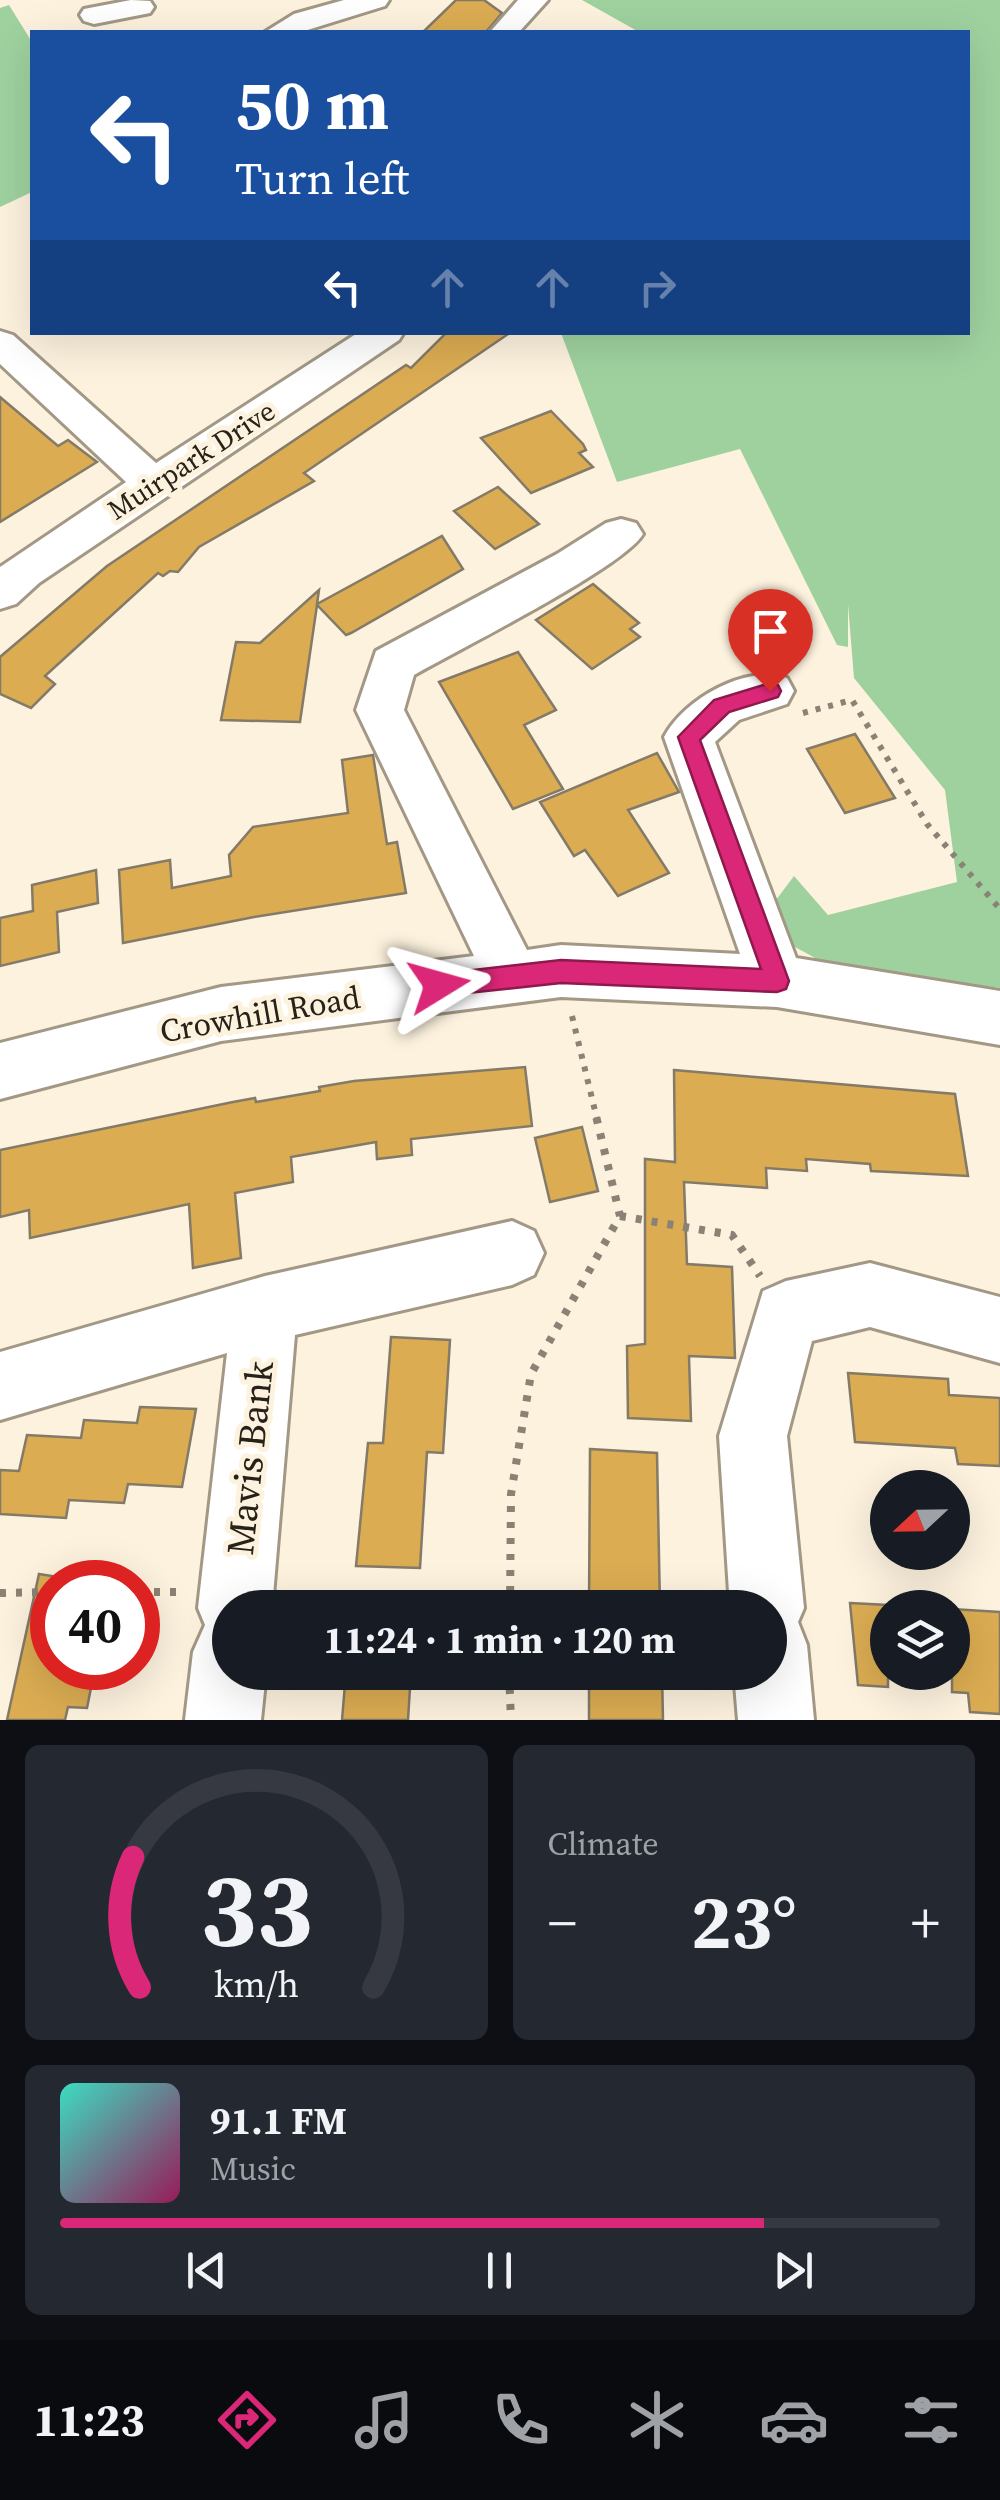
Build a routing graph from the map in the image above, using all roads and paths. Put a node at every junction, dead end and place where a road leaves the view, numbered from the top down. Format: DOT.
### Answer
graph roads {
  1 [pos="271,0"];
  2 [pos="375,0"];
  3 [pos="534,0"];
  4 [pos="140,8"];
  5 [pos="94,15"];
  6 [pos="292,26"];
  7 [pos="506,30"];
  8 [pos="5,330"];
  9 [pos="381,335"];
  10 [pos="154,484"];
  11 [pos="621,534"];
  12 [pos="0,592"];
  13 [pos="770,691"];
  14 [pos="1000,909"];
  15 [pos="536,974"];
  16 [pos="777,981"];
  17 [pos="1000,1018"];
  18 [pos="0,1071"];
  19 [pos="620,1216"];
  20 [pos="512,1253"];
  21 [pos="265,1309"];
  22 [pos="786,1314"];
  23 [pos="1000,1330"];
  24 [pos="0,1386"];
  25 [pos="237,1590"];
  26 [pos="510,1590"];
  27 [pos="766,1590"];
  28 [pos="30,1593"];
  29 [pos="0,1594"];
  30 [pos="226,1690"];
  31 [pos="510,1690"];
  32 [pos="774,1690"];
  33 [pos="223,1720"];
  34 [pos="511,1720"];
  35 [pos="776,1720"];
  1 -- 6 [label="street"];
  2 -- 6 [label="street"];
  3 -- 7 [label="street"];
  4 -- 5 [label="street"];
  8 -- 10 [label="street"];
  9 -- 10 [label="street, Muirpark Drive"];
  10 -- 12 [label="street, Muirpark Drive"];
  11 -- 15 [label="street"];
  13 -- 14 [label="path"];
  13 -- 16 [label="street"];
  15 -- 16 [label="street, Crowhill Road"];
  15 -- 18 [label="street, Crowhill Road"];
  15 -- 19 [label="path"];
  16 -- 17 [label="street, Crowhill Road"];
  19 -- 22 [label="path"];
  19 -- 26 [label="path"];
  20 -- 21 [label="street, Mavis Bank"];
  21 -- 24 [label="street, Mavis Bank"];
  21 -- 25 [label="street, Mavis Bank"];
  22 -- 23 [label="street"];
  22 -- 27 [label="street"];
  28 -- 29 [label="path"];
  30 -- 33 [label="street, Mavis Bank"];
  31 -- 34 [label="path"];
  32 -- 35 [label="street"];
}
